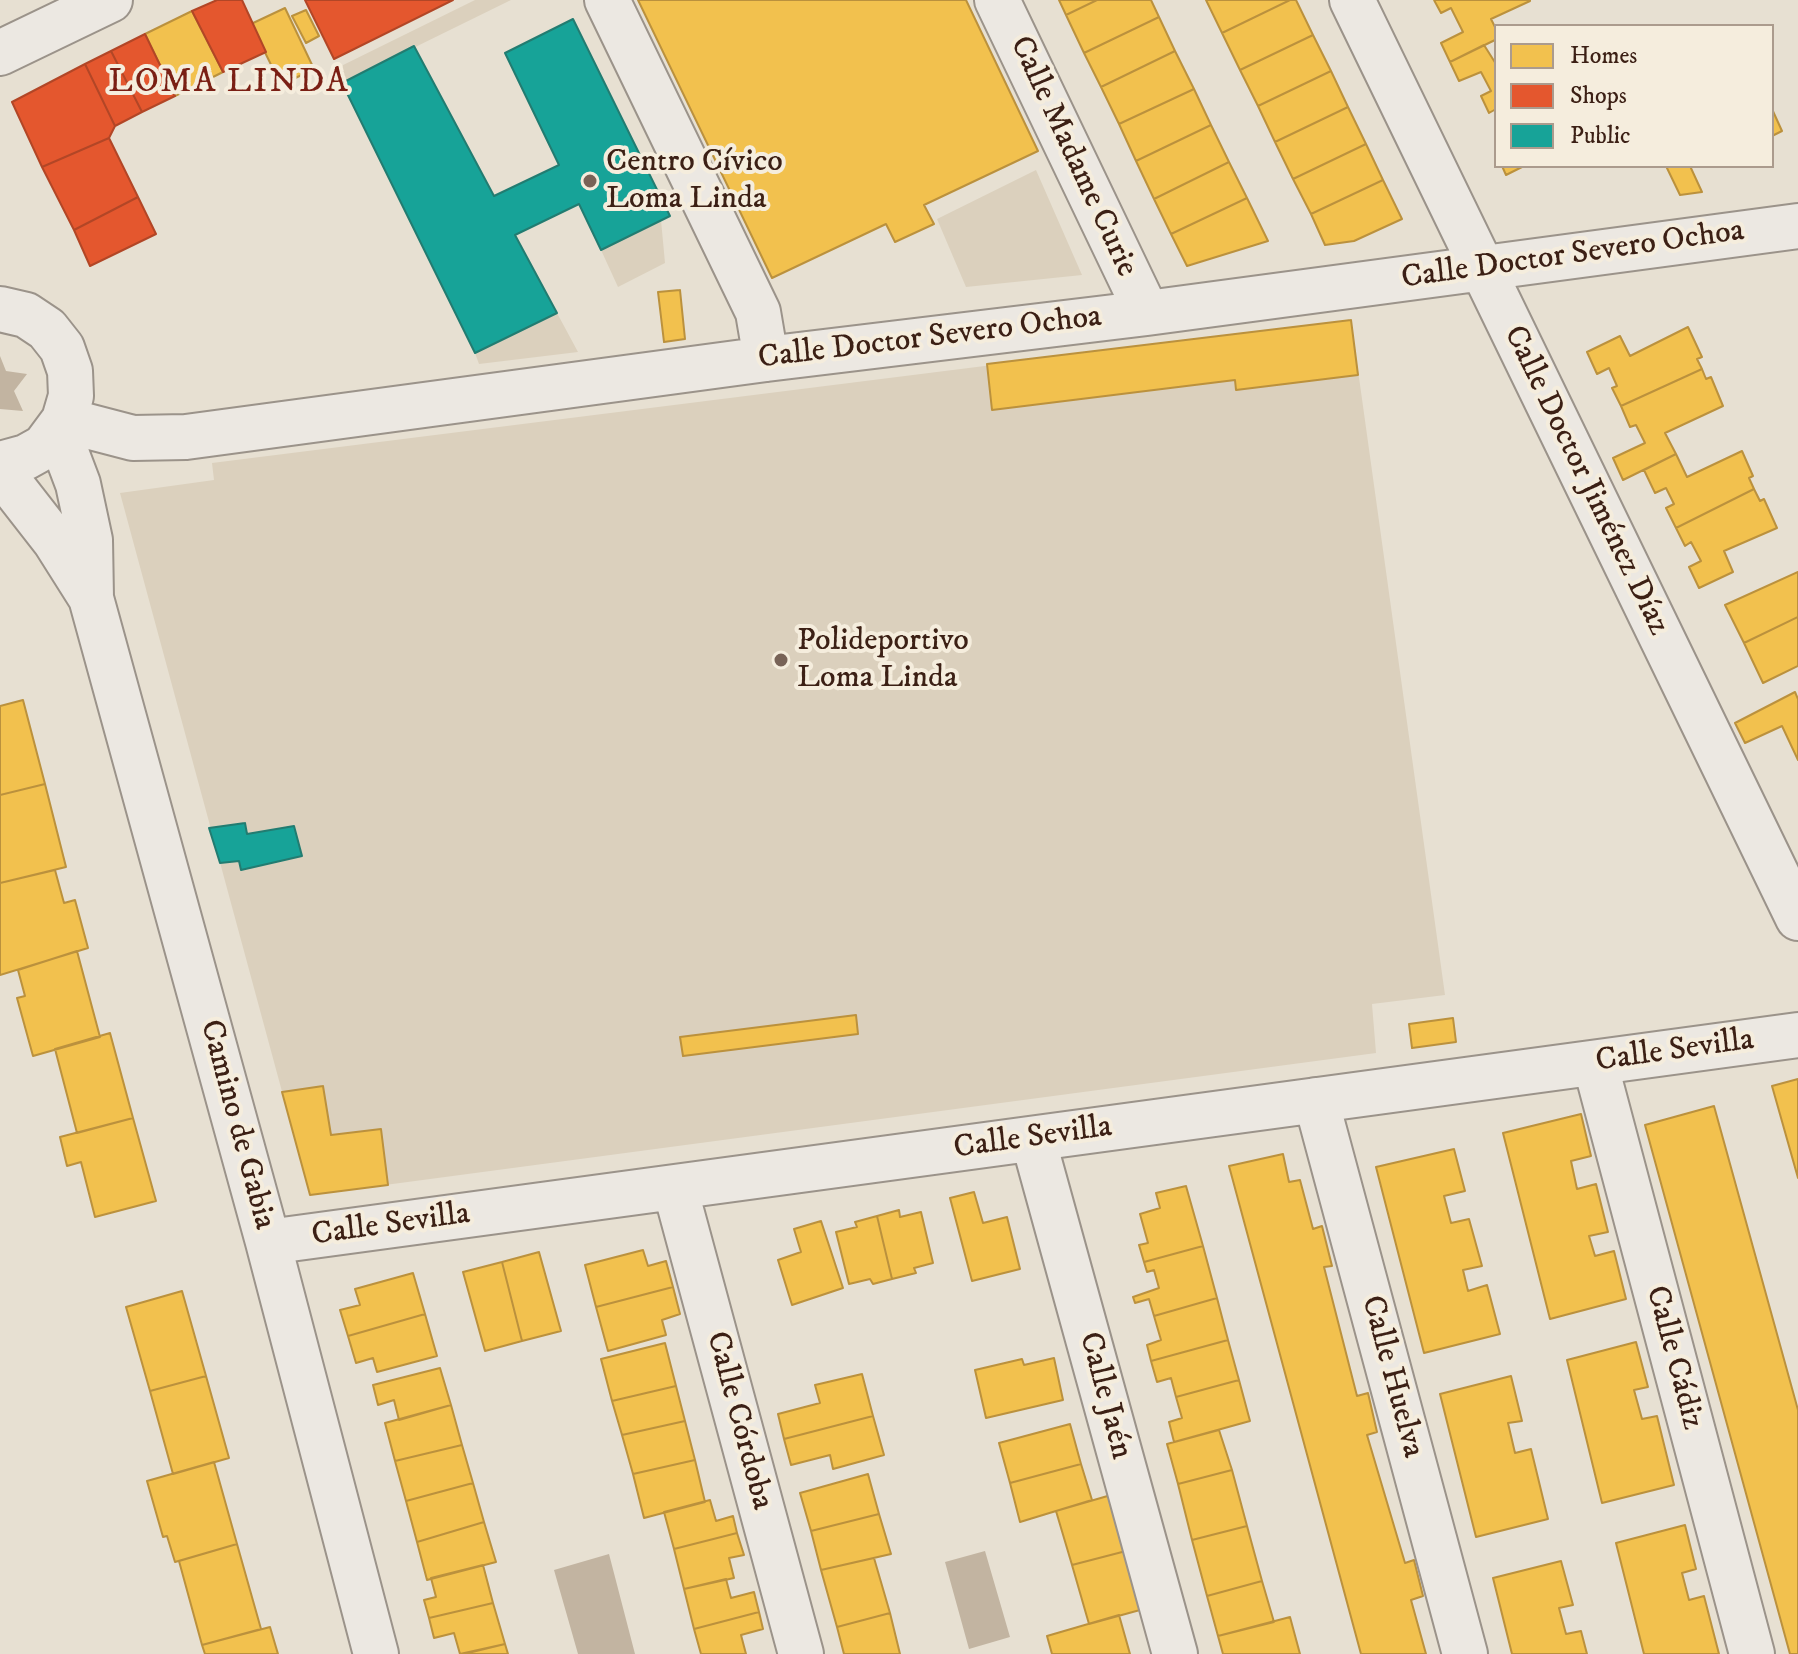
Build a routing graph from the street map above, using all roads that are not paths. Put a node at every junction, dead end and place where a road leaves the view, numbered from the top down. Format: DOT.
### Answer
graph roads {
  1 [pos="110,0"];
  2 [pos="607,0"];
  3 [pos="997,0"];
  4 [pos="1352,0"];
  5 [pos="0,53"];
  6 [pos="1798,226"];
  7 [pos="1482,268"];
  8 [pos="0,309"];
  9 [pos="1147,313"];
  10 [pos="766,359"];
  11 [pos="61,426"];
  12 [pos="0,464"];
  13 [pos="0,477"];
  14 [pos="91,598"];
  15 [pos="1798,918"];
  16 [pos="1798,1035"];
  17 [pos="1595,1063"];
  18 [pos="1316,1100"];
  19 [pos="1033,1139"];
  20 [pos="675,1188"];
  21 [pos="268,1242"];
  22 [pos="376,1654"];
  23 [pos="801,1654"];
  24 [pos="1175,1654"];
  25 [pos="1465,1654"];
  26 [pos="1752,1654"];
  1 -- 5 [label="street"];
  2 -- 10 [label="street"];
  3 -- 9 [label="street, Calle Madame Curie"];
  4 -- 7 [label="street, Calle Doctor Jiménez Díaz"];
  6 -- 7 [label="street, Calle Doctor Severo Ochoa"];
  7 -- 9 [label="street, Calle Doctor Severo Ochoa"];
  7 -- 15 [label="street, Calle Doctor Jiménez Díaz"];
  8 -- 11 [label="street"];
  9 -- 10 [label="street, Calle Doctor Severo Ochoa"];
  10 -- 11 [label="street, Calle Doctor Severo Ochoa"];
  11 -- 12 [label="street"];
  11 -- 14 [label="street, Camino de Gabia"];
  13 -- 14 [label="street, Camino de Gabia"];
  14 -- 21 [label="street, Camino de Gabia"];
  16 -- 17 [label="street, Calle Sevilla"];
  17 -- 18 [label="street, Calle Sevilla"];
  17 -- 26 [label="street, Calle Cádiz"];
  18 -- 19 [label="street, Calle Sevilla"];
  18 -- 25 [label="street, Calle Huelva"];
  19 -- 20 [label="street, Calle Sevilla"];
  19 -- 24 [label="street, Calle Jaén"];
  20 -- 21 [label="street, Calle Sevilla"];
  20 -- 23 [label="street, Calle Córdoba"];
  21 -- 22 [label="street, Camino de Gabia"];
}
